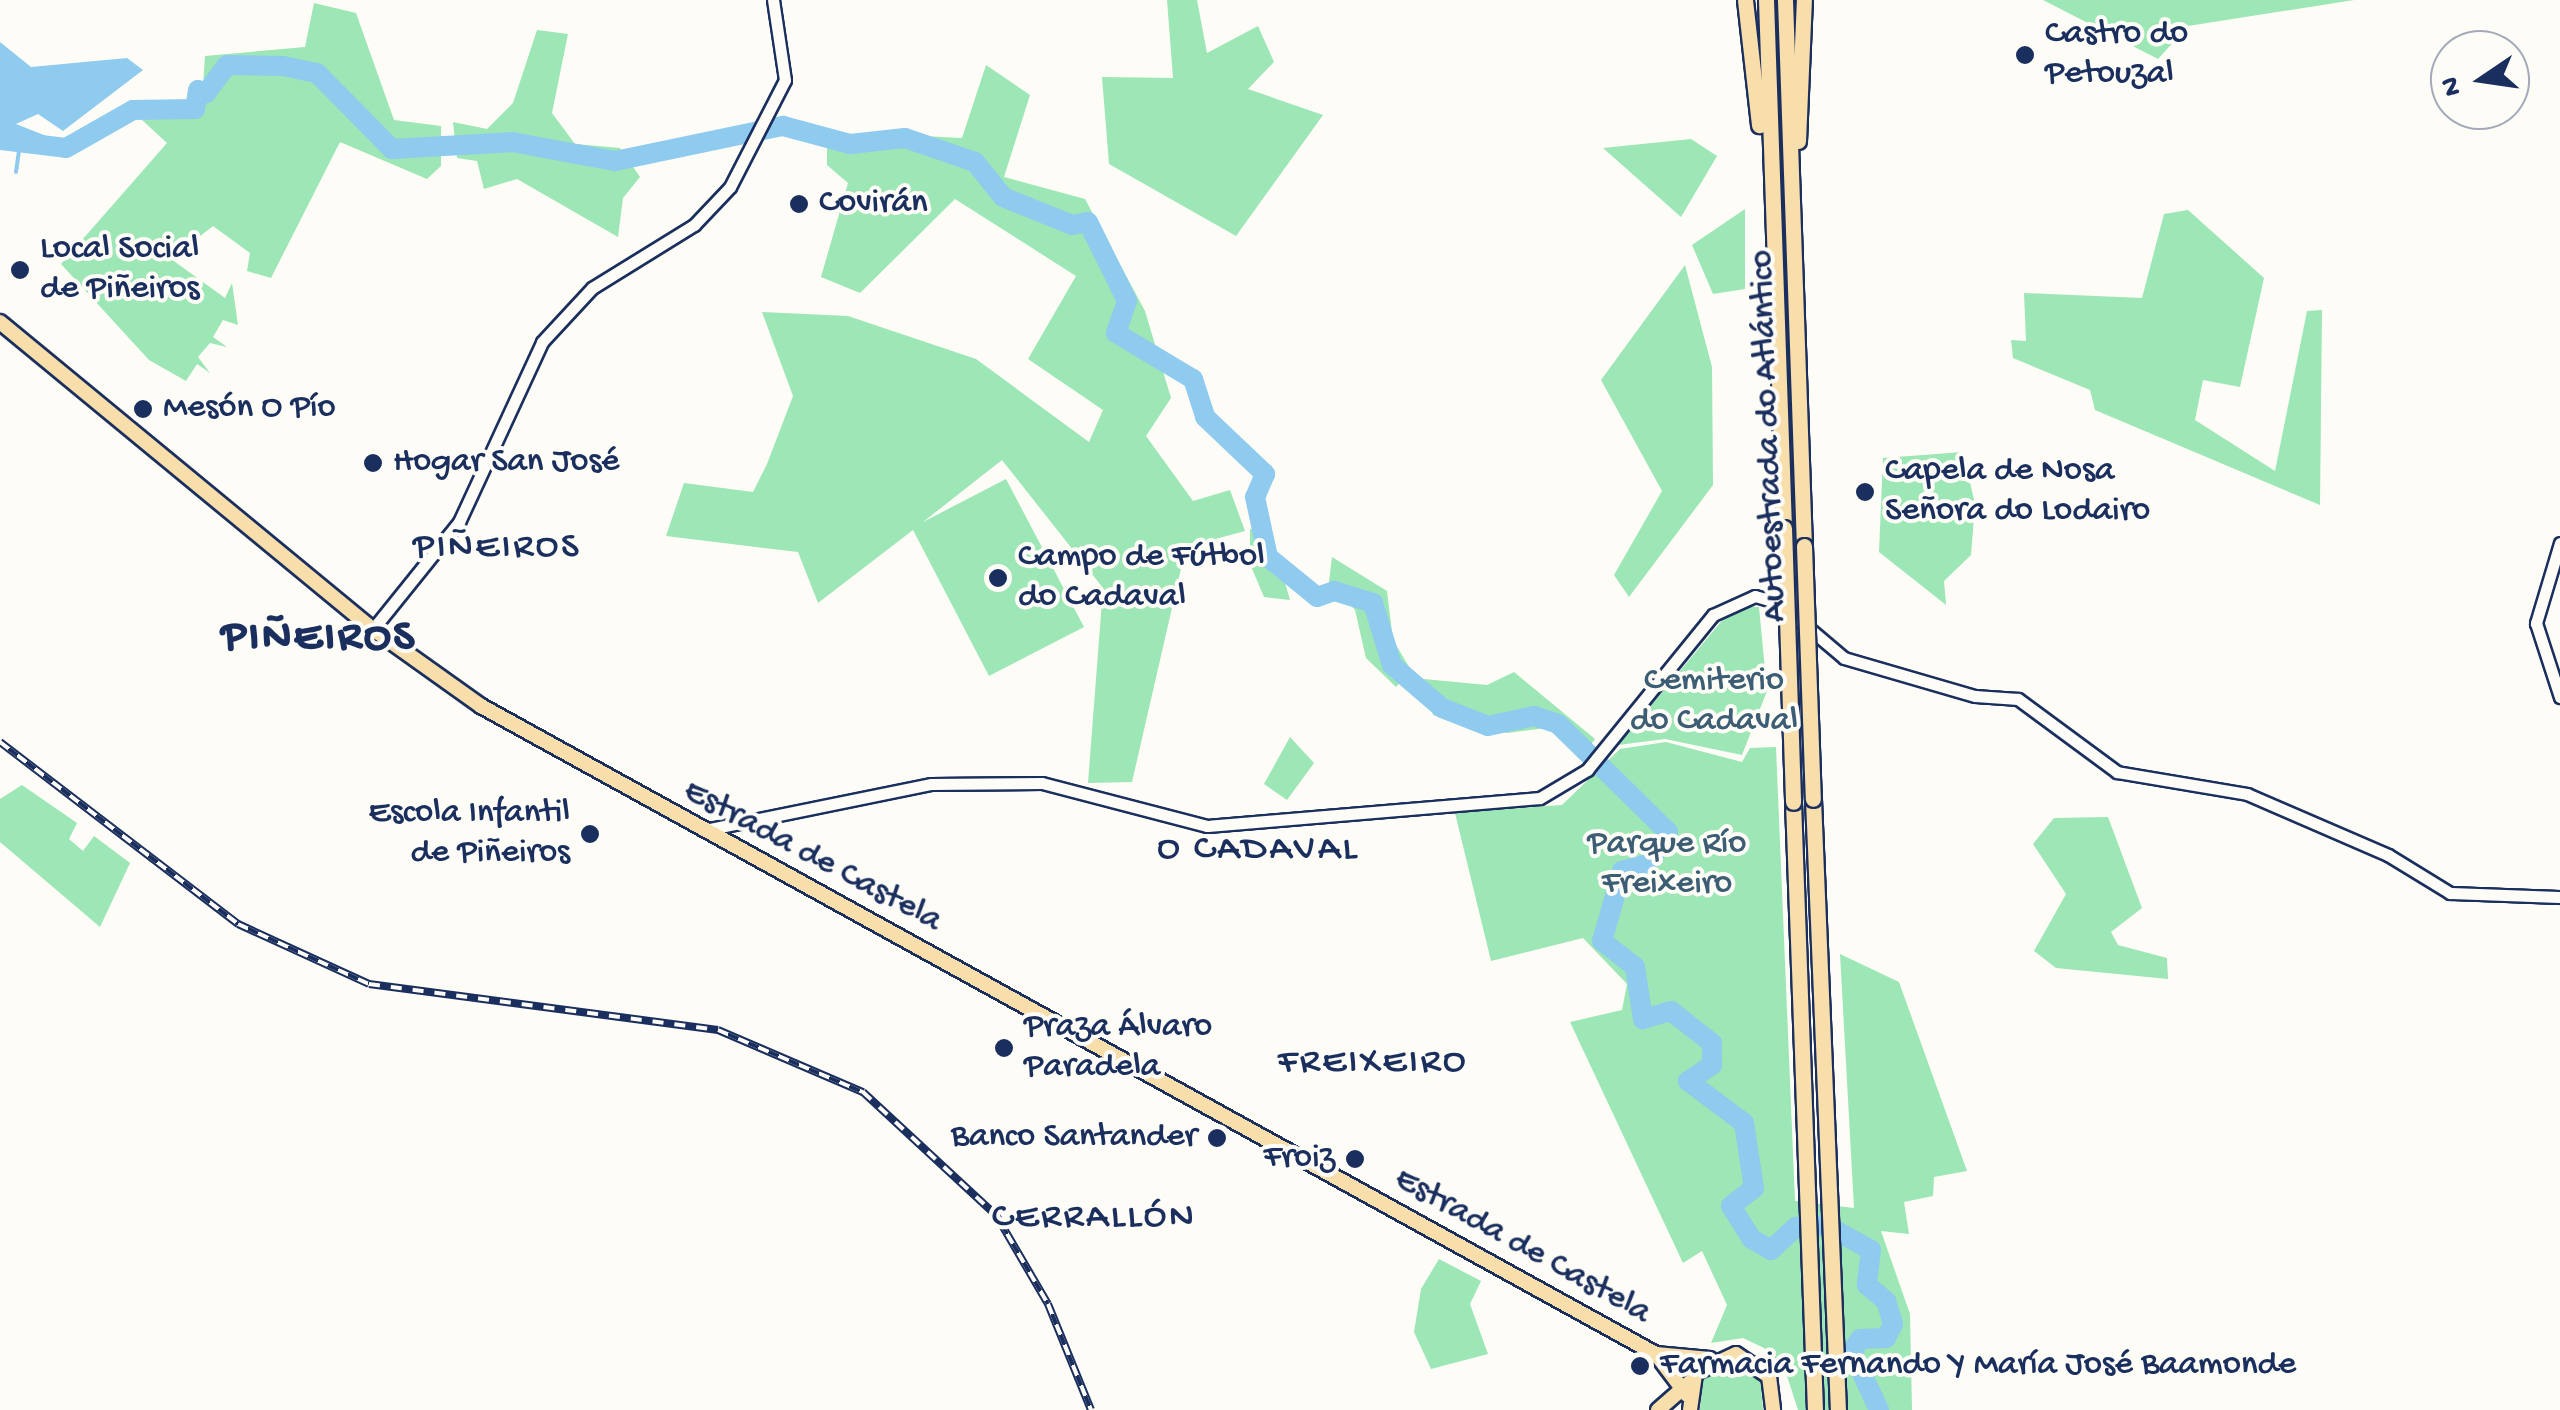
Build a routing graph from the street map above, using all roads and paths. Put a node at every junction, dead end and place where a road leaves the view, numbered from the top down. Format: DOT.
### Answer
graph roads {
  1 [pos="773,0"];
  2 [pos="1745,0"];
  3 [pos="1766,0"];
  4 [pos="1785,0"];
  5 [pos="1804,0"];
  6 [pos="0,322"];
  7 [pos="1797,365"];
  8 [pos="1782,504"];
  9 [pos="2560,542"];
  10 [pos="373,629"];
  11 [pos="2560,697"];
  12 [pos="700,831"];
  13 [pos="2560,898"];
  14 [pos="1656,1354"];
  15 [pos="1710,1359"];
  16 [pos="1685,1394"];
  17 [pos="1775,1407"];
  18 [pos="1658,1410"];
  19 [pos="1813,1410"];
  20 [pos="1841,1410"];
  1 -- 10 [label="street"];
  2 -- 8 [label="highway"];
  3 -- 8 [label="highway, Autoestrada do Atlántico"];
  4 -- 7 [label="highway, Autoestrada do Atlántico"];
  5 -- 7 [label="highway"];
  6 -- 10 [label="main road, Estrada de Castela"];
  7 -- 20 [label="highway, Autoestrada do Atlántico, bridge"];
  8 -- 19 [label="highway, Autoestrada do Atlántico, bridge"];
  9 -- 11 [label="street"];
  10 -- 12 [label="main road, Estrada de Castela"];
  12 -- 13 [label="street"];
  12 -- 14 [label="main road, Estrada de Castela"];
  14 -- 15 [label="main road"];
  14 -- 16 [label="main road"];
  15 -- 16 [label="main road"];
  15 -- 17 [label="main road"];
  16 -- 18 [label="main road"];
}
